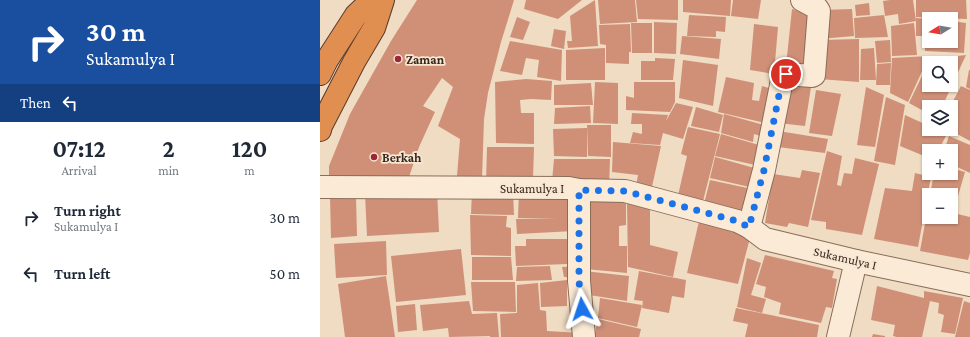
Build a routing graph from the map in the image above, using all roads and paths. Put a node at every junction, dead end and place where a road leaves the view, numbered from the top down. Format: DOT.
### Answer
graph roads {
  1 [pos="372,0"];
  2 [pos="383,0"];
  3 [pos="802,0"];
  4 [pos="320,74"];
  5 [pos="320,130"];
  6 [pos="320,187"];
  7 [pos="579,190"];
  8 [pos="749,227"];
  9 [pos="856,261"];
  10 [pos="970,285"];
  11 [pos="584,337"];
  12 [pos="838,337"];
  1 -- 4 [label="highway"];
  2 -- 5 [label="highway"];
  3 -- 8 [label="street"];
  6 -- 7 [label="street, Sukamulya I"];
  7 -- 8 [label="street, Sukamulya I"];
  7 -- 11 [label="street"];
  8 -- 9 [label="street, Sukamulya I"];
  9 -- 10 [label="street, Sukamulya I"];
  9 -- 12 [label="street"];
}
